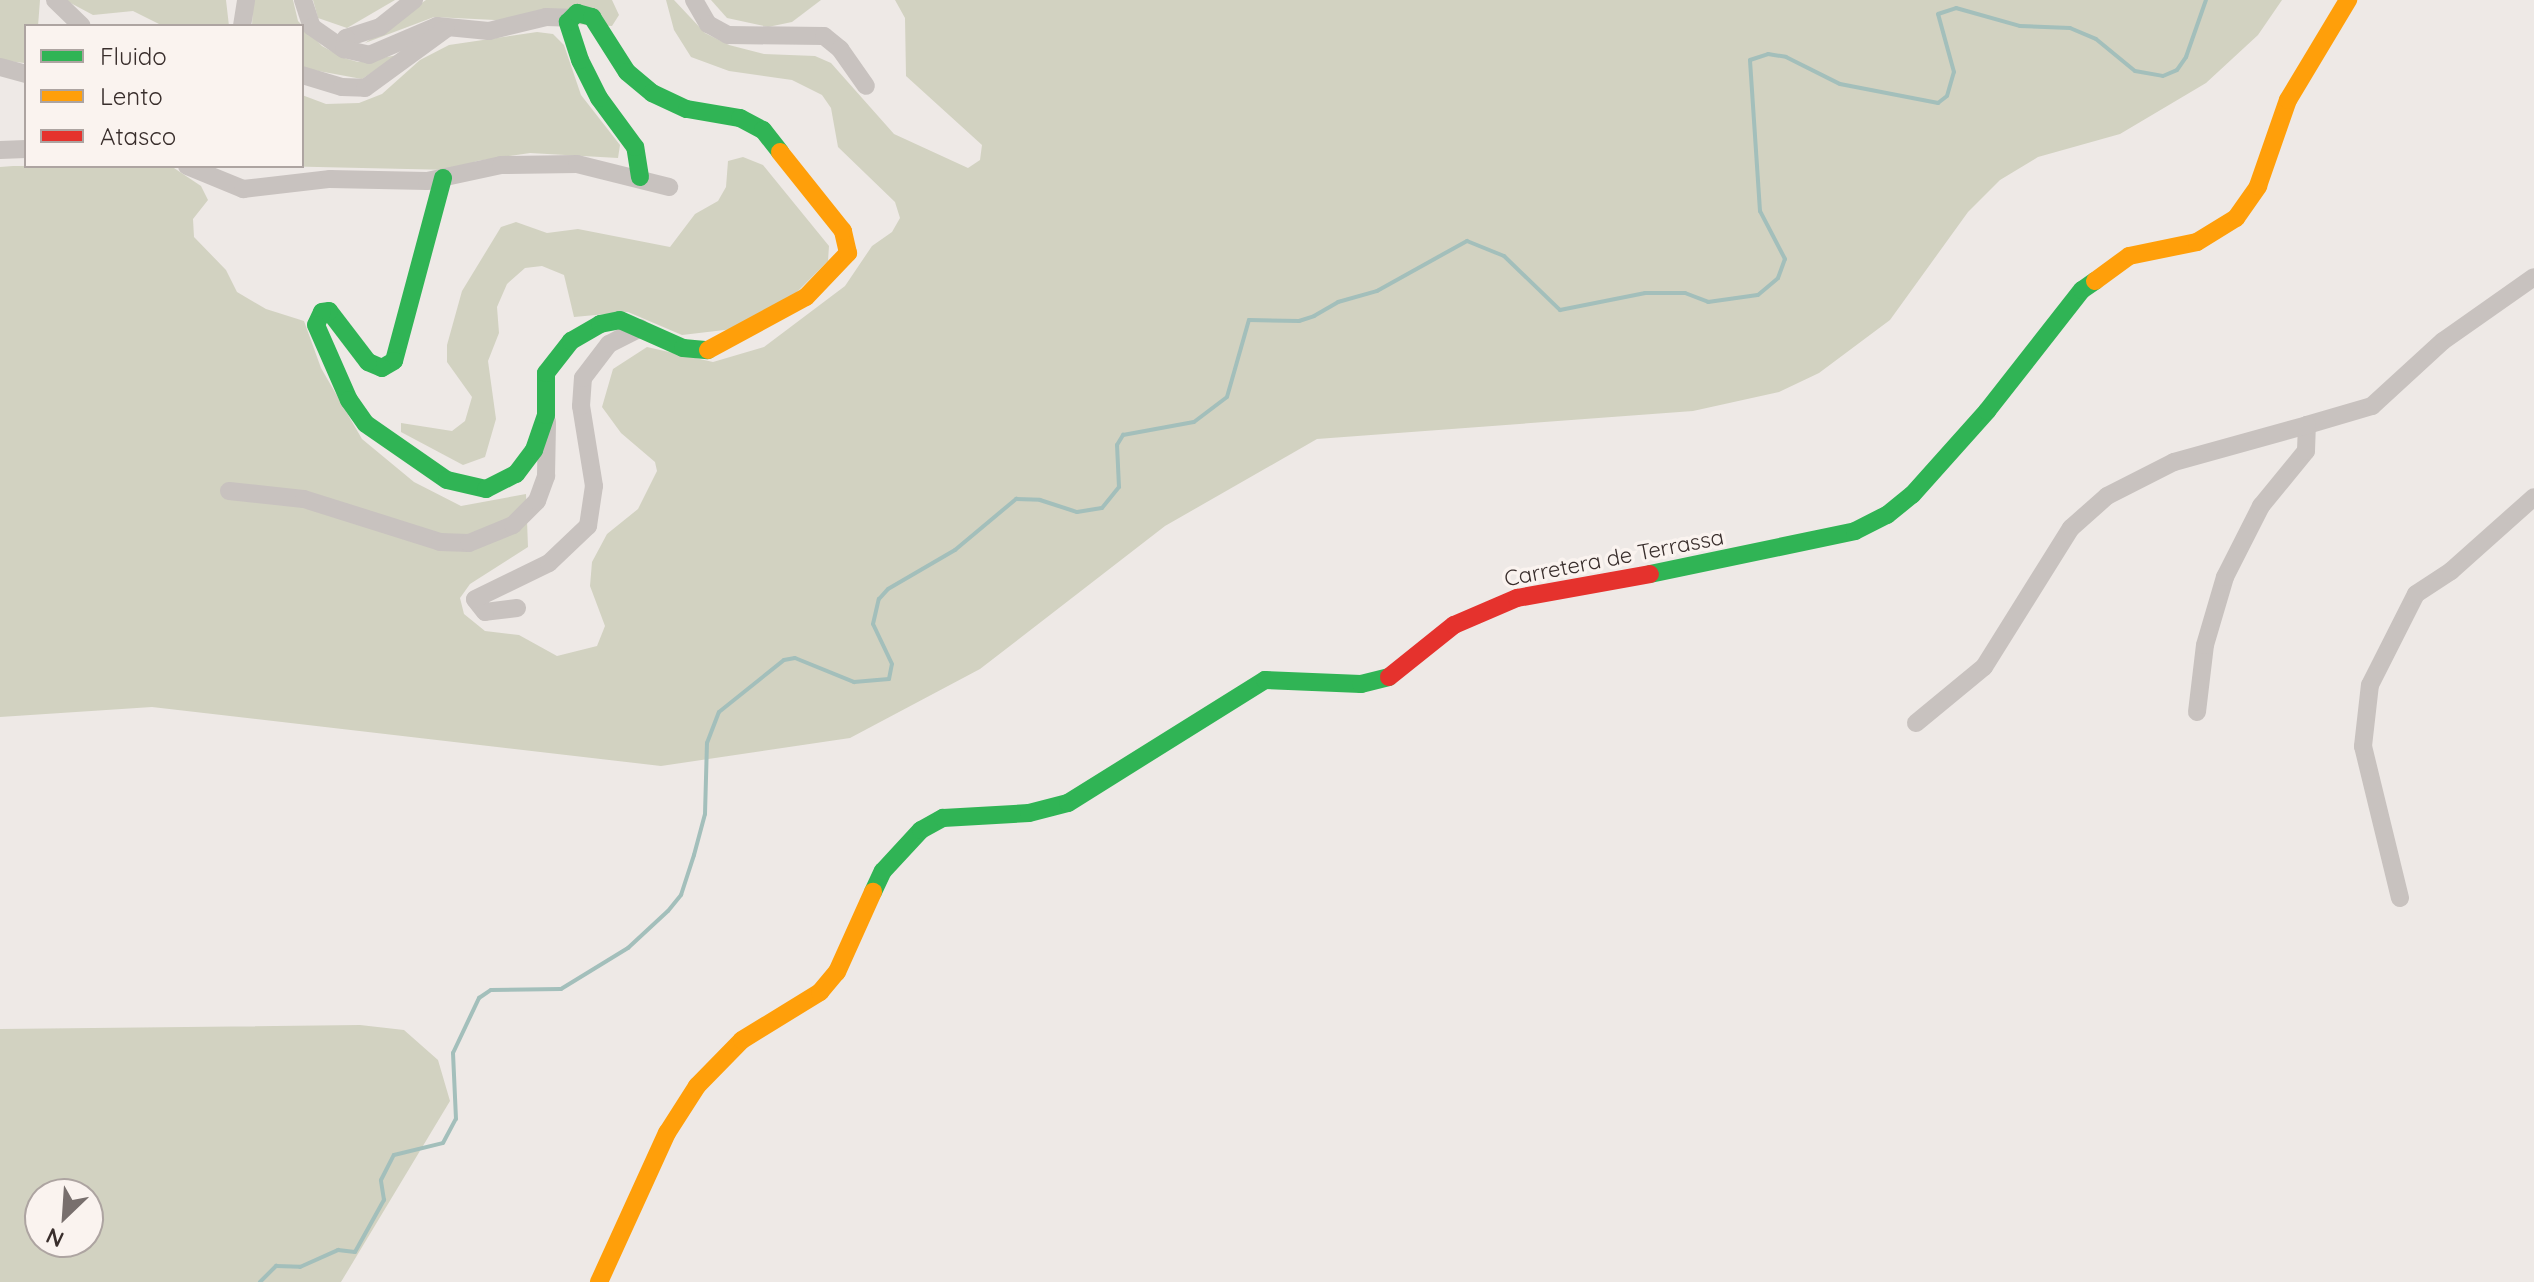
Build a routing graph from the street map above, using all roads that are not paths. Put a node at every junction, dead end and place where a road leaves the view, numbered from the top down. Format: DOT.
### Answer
graph roads {
  1 [pos="55,0"];
  2 [pos="246,0"];
  3 [pos="303,0"];
  4 [pos="414,0"];
  5 [pos="694,0"];
  6 [pos="2348,0"];
  7 [pos="570,18"];
  8 [pos="80,24"];
  9 [pos="242,24"];
  10 [pos="453,26"];
  11 [pos="344,49"];
  12 [pos="0,67"];
  13 [pos="24,73"];
  14 [pos="304,76"];
  15 [pos="866,86"];
  16 [pos="24,149"];
  17 [pos="0,150"];
  18 [pos="192,168"];
  19 [pos="640,177"];
  20 [pos="443,178"];
  21 [pos="669,187"];
  22 [pos="2534,277"];
  23 [pos="640,328"];
  24 [pos="546,415"];
  25 [pos="2307,425"];
  26 [pos="229,491"];
  27 [pos="2534,497"];
  28 [pos="517,608"];
  29 [pos="2197,712"];
  30 [pos="1916,723"];
  31 [pos="2400,898"];
  32 [pos="599,1282"];
  1 -- 8 [label="street"];
  2 -- 9 [label="street"];
  3 -- 11 [label="street"];
  4 -- 11 [label="street"];
  5 -- 15 [label="street"];
  6 -- 32 [label="street, Carretera de Terrassa"];
  7 -- 10 [label="street"];
  7 -- 19 [label="street"];
  7 -- 23 [label="street"];
  10 -- 11 [label="street"];
  10 -- 14 [label="street"];
  12 -- 13 [label="street"];
  16 -- 17 [label="street"];
  18 -- 20 [label="street"];
  19 -- 20 [label="street"];
  19 -- 21 [label="street"];
  20 -- 24 [label="street"];
  22 -- 25 [label="street"];
  23 -- 24 [label="street"];
  23 -- 28 [label="street"];
  24 -- 26 [label="street"];
  25 -- 29 [label="street"];
  25 -- 30 [label="street"];
  27 -- 31 [label="street"];
}
